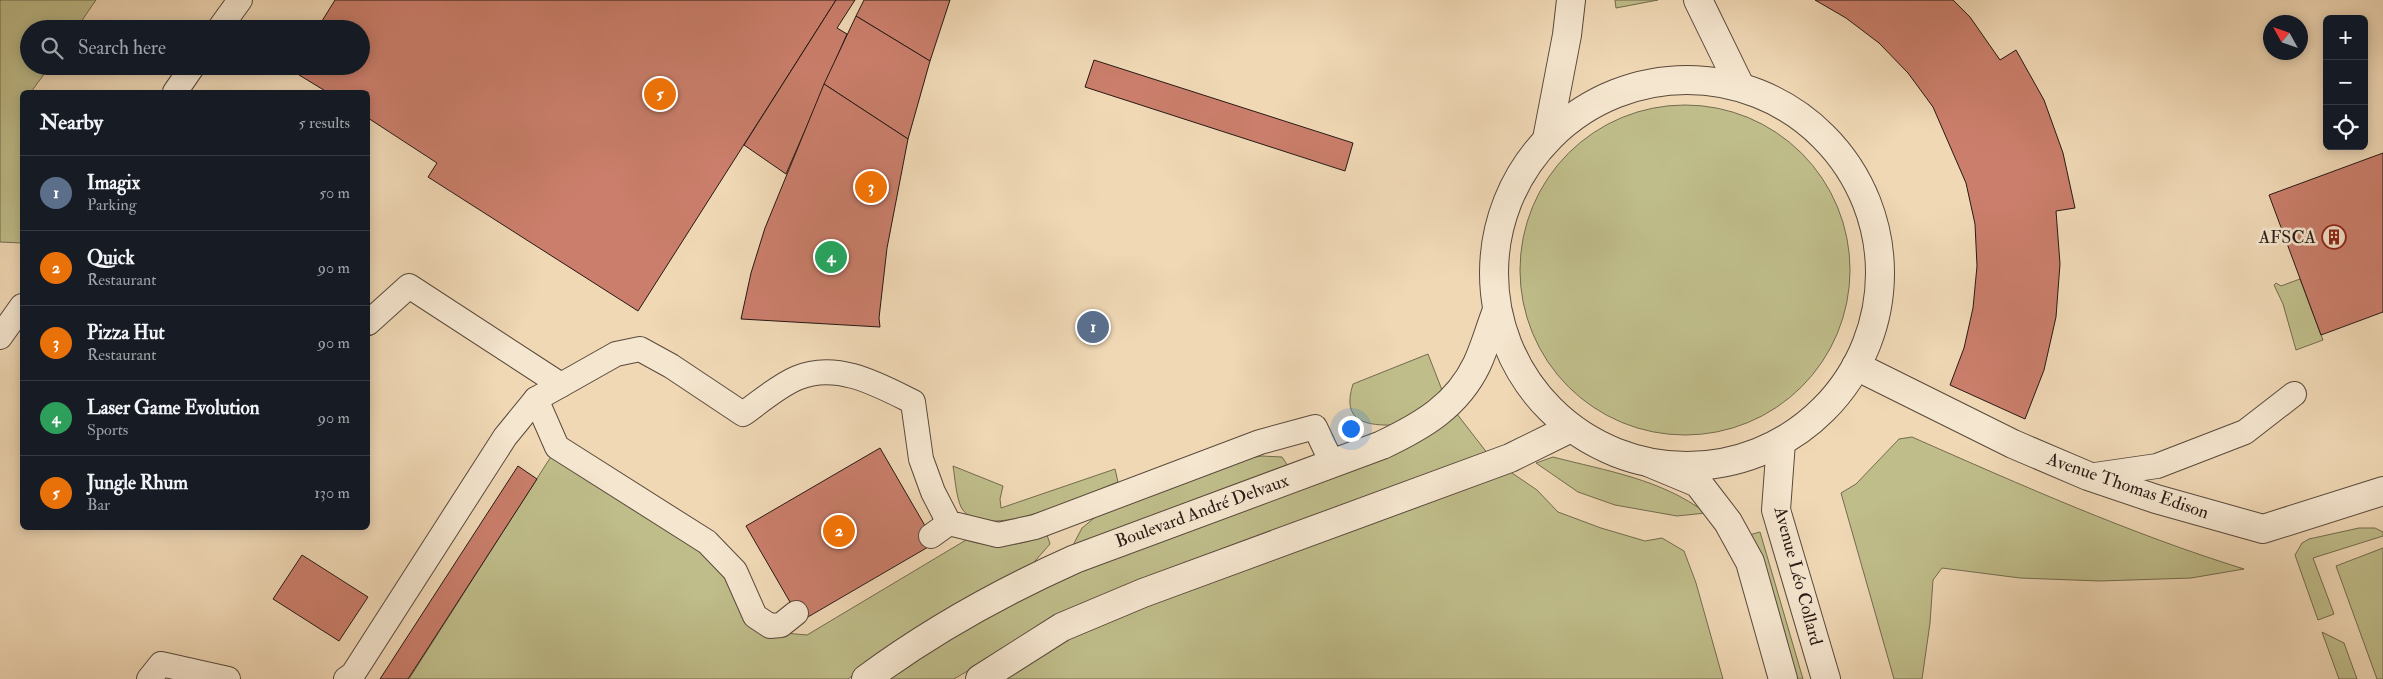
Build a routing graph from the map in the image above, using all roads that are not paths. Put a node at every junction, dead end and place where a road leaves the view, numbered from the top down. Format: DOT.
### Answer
graph roads {
  1 [pos="240,0"];
  2 [pos="1570,0"];
  3 [pos="1698,0"];
  4 [pos="226,20"];
  5 [pos="187,75"];
  6 [pos="1740,86"];
  7 [pos="176,90"];
  8 [pos="1547,139"];
  9 [pos="20,309"];
  10 [pos="1497,310"];
  11 [pos="370,321"];
  12 [pos="0,338"];
  13 [pos="1856,366"];
  14 [pos="561,385"];
  15 [pos="2294,394"];
  16 [pos="536,399"];
  17 [pos="1571,428"];
  18 [pos="1781,442"];
  19 [pos="1332,463"];
  20 [pos="1650,463"];
  21 [pos="2088,476"];
  22 [pos="2383,491"];
  23 [pos="796,613"];
  24 [pos="149,679"];
  25 [pos="228,679"];
  26 [pos="346,679"];
  27 [pos="866,679"];
  28 [pos="980,679"];
  29 [pos="1783,679"];
  30 [pos="1826,679"];
  1 -- 4 [label="lane"];
  2 -- 8 [label="street"];
  3 -- 6 [label="street"];
  5 -- 7 [label="lane"];
  6 -- 8 [label="street"];
  6 -- 13 [label="street"];
  8 -- 10 [label="street"];
  9 -- 12 [label="lane"];
  10 -- 17 [label="street"];
  10 -- 19 [label="street, Boulevard André Delvaux"];
  11 -- 14 [label="lane"];
  13 -- 18 [label="street"];
  13 -- 21 [label="street, Avenue Thomas Edison"];
  14 -- 16 [label="lane"];
  14 -- 19 [label="lane"];
  15 -- 21 [label="lane"];
  16 -- 23 [label="lane"];
  16 -- 26 [label="lane"];
  17 -- 20 [label="street"];
  17 -- 28 [label="street"];
  18 -- 20 [label="street"];
  18 -- 30 [label="street, Avenue Léo Collard"];
  19 -- 27 [label="street, Boulevard André Delvaux"];
  20 -- 29 [label="street"];
  21 -- 22 [label="street, Avenue Thomas Edison"];
  24 -- 25 [label="lane"];
}
